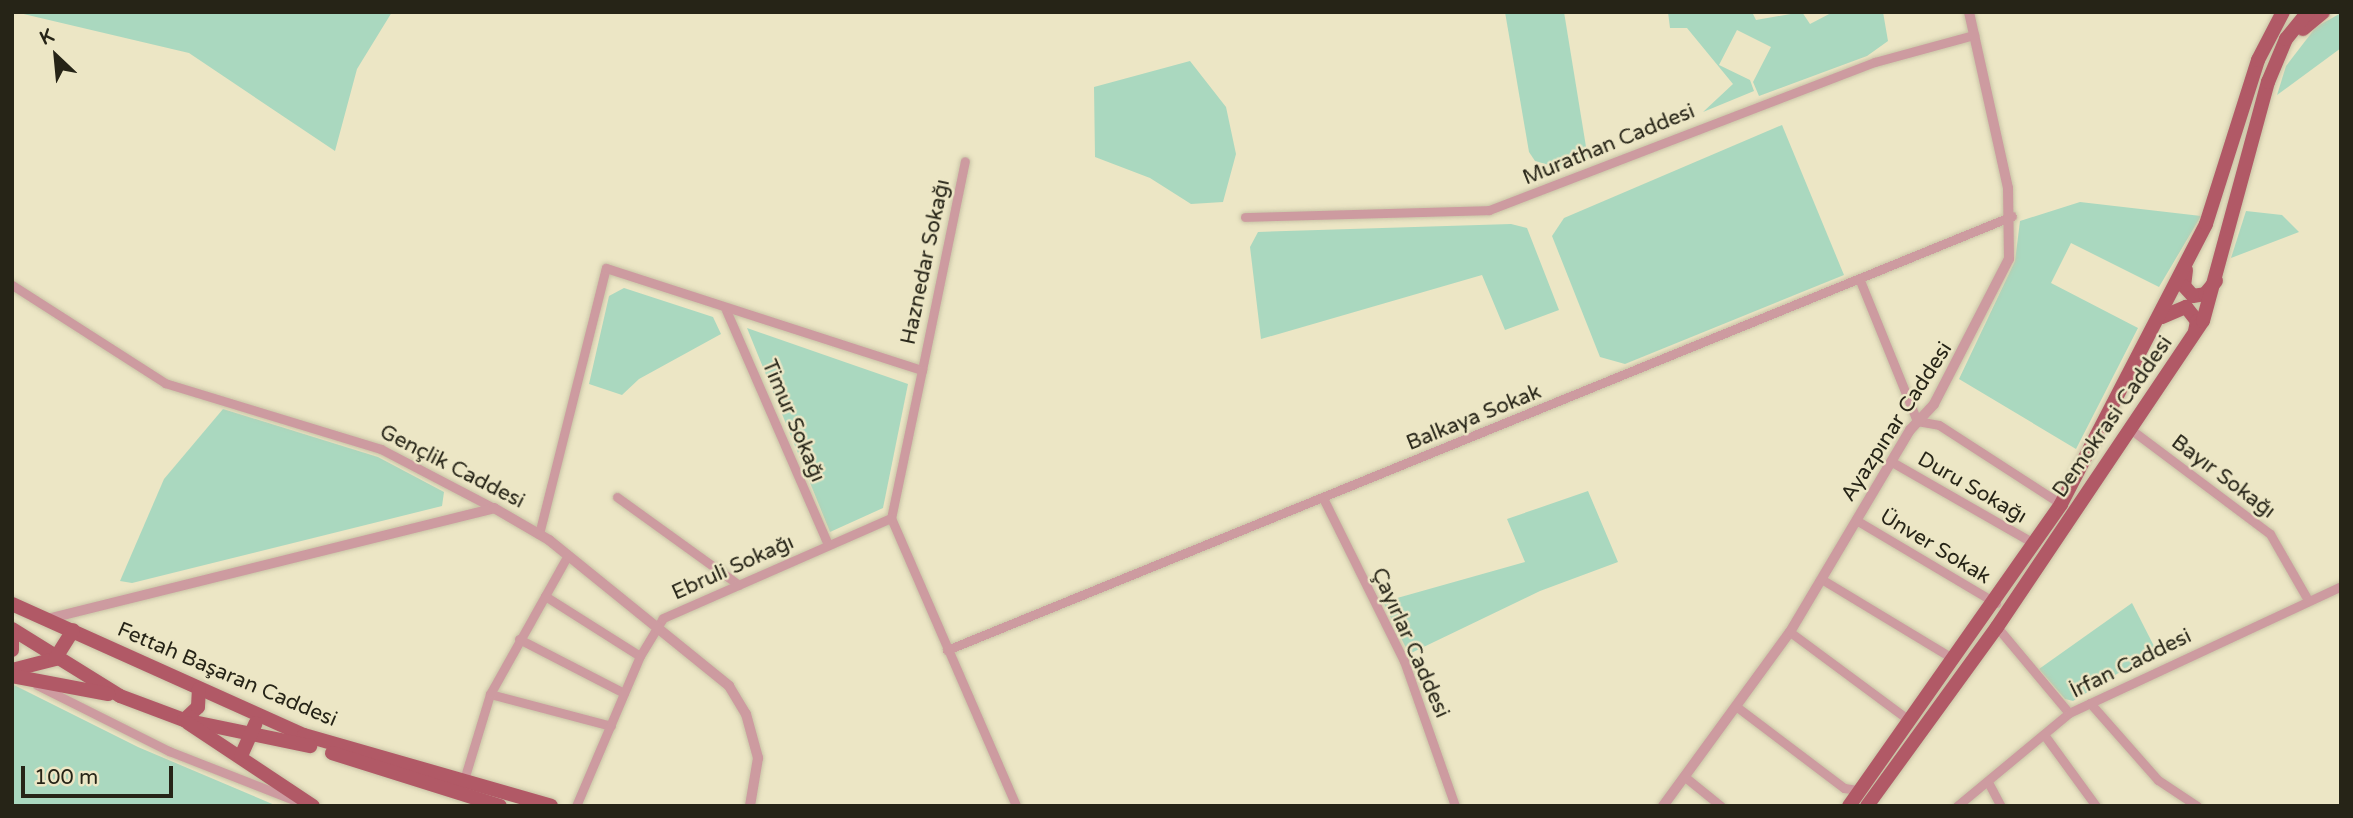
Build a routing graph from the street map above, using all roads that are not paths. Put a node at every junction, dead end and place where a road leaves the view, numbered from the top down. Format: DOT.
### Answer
graph roads {
  1 [pos="1969,12"];
  2 [pos="2283,12"];
  3 [pos="2308,12"];
  4 [pos="2323,12"];
  5 [pos="1974,35"];
  6 [pos="2277,59"];
  7 [pos="965,161"];
  8 [pos="2013,216"];
  9 [pos="1245,217"];
  10 [pos="2193,249"];
  11 [pos="2224,258"];
  12 [pos="1861,283"];
  13 [pos="12,285"];
  14 [pos="726,310"];
  15 [pos="2153,329"];
  16 [pos="2184,354"];
  17 [pos="922,370"];
  18 [pos="1917,421"];
  19 [pos="2129,428"];
  20 [pos="1892,462"];
  21 [pos="617,497"];
  22 [pos="1324,498"];
  23 [pos="2061,503"];
  24 [pos="494,508"];
  25 [pos="891,518"];
  26 [pos="1856,520"];
  27 [pos="539,534"];
  28 [pos="2035,544"];
  29 [pos="828,545"];
  30 [pos="568,555"];
  31 [pos="1823,580"];
  32 [pos="739,585"];
  33 [pos="2341,586"];
  34 [pos="545,596"];
  35 [pos="2308,600"];
  36 [pos="1996,603"];
  37 [pos="12,604"];
  38 [pos="47,619"];
  39 [pos="657,626"];
  40 [pos="1997,627"];
  41 [pos="73,630"];
  42 [pos="12,631"];
  43 [pos="1790,632"];
  44 [pos="519,639"];
  45 [pos="12,649"];
  46 [pos="947,650"];
  47 [pos="640,656"];
  48 [pos="55,659"];
  49 [pos="1955,659"];
  50 [pos="12,670"];
  51 [pos="12,676"];
  52 [pos="30,681"];
  53 [pos="199,689"];
  54 [pos="624,693"];
  55 [pos="490,694"];
  56 [pos="120,696"];
  57 [pos="2090,703"];
  58 [pos="1737,707"];
  59 [pos="2070,713"];
  60 [pos="261,715"];
  61 [pos="184,720"];
  62 [pos="1909,720"];
  63 [pos="611,726"];
  64 [pos="251,730"];
  65 [pos="2045,736"];
  66 [pos="241,756"];
  67 [pos="1685,777"];
  68 [pos="1988,782"];
  69 [pos="463,783"];
  70 [pos="1859,790"];
  71 [pos="310,806"];
  72 [pos="500,806"];
  73 [pos="551,806"];
  74 [pos="576,806"];
  75 [pos="750,806"];
  76 [pos="1016,806"];
  77 [pos="1455,806"];
  78 [pos="1663,806"];
  79 [pos="1721,806"];
  80 [pos="1849,806"];
  81 [pos="1867,806"];
  82 [pos="1957,806"];
  83 [pos="2001,806"];
  84 [pos="2096,806"];
  85 [pos="2197,806"];
  1 -- 5 [label="street, Ayazpınar Caddesi"];
  2 -- 10 [label="main road, Demokrasi Caddesi"];
  3 -- 6 [label="main road, Demokrasi Caddesi"];
  4 -- 6 [label="main road"];
  5 -- 8 [label="street, Ayazpınar Caddesi"];
  5 -- 9 [label="street, Murathan Caddesi"];
  6 -- 11 [label="main road, Demokrasi Caddesi"];
  7 -- 17 [label="street, Haznedar Sokağı"];
  8 -- 12 [label="street, Balkaya Sokak"];
  8 -- 18 [label="street, Ayazpınar Caddesi"];
  10 -- 11 [label="main road"];
  10 -- 15 [label="main road, Demokrasi Caddesi"];
  11 -- 16 [label="main road, Demokrasi Caddesi"];
  12 -- 18 [label="street"];
  12 -- 22 [label="street, Balkaya Sokak"];
  13 -- 24 [label="street, Gençlik Caddesi"];
  14 -- 17 [label="street"];
  14 -- 27 [label="street"];
  14 -- 29 [label="street, Timur Sokağı"];
  15 -- 16 [label="main road"];
  15 -- 23 [label="main road, Demokrasi Caddesi"];
  16 -- 19 [label="main road, Demokrasi Caddesi"];
  17 -- 25 [label="street, Haznedar Sokağı"];
  18 -- 20 [label="street, Ayazpınar Caddesi"];
  18 -- 23 [label="street"];
  19 -- 35 [label="street, Bayır Sokağı"];
  19 -- 40 [label="main road, Demokrasi Caddesi"];
  20 -- 26 [label="street, Ayazpınar Caddesi"];
  20 -- 28 [label="street, Duru Sokağı"];
  21 -- 32 [label="street"];
  22 -- 46 [label="street, Balkaya Sokak"];
  22 -- 77 [label="street, Çayırlar Caddesi"];
  23 -- 28 [label="main road, Demokrasi Caddesi"];
  24 -- 27 [label="street, Gençlik Caddesi"];
  24 -- 38 [label="street"];
  25 -- 29 [label="street, Ebruli Sokağı"];
  25 -- 46 [label="street"];
  26 -- 31 [label="street, Ayazpınar Caddesi"];
  26 -- 36 [label="street, Ünver Sokak"];
  27 -- 30 [label="street, Gençlik Caddesi"];
  28 -- 36 [label="main road, Demokrasi Caddesi"];
  29 -- 32 [label="street, Ebruli Sokağı"];
  30 -- 34 [label="street"];
  30 -- 39 [label="street, Gençlik Caddesi"];
  31 -- 43 [label="street, Ayazpınar Caddesi"];
  31 -- 49 [label="street"];
  32 -- 39 [label="street, Ebruli Sokağı"];
  33 -- 35 [label="street, İrfan Caddesi"];
  34 -- 44 [label="street"];
  34 -- 47 [label="street"];
  35 -- 57 [label="street, İrfan Caddesi"];
  36 -- 49 [label="main road, Demokrasi Caddesi"];
  37 -- 38 [label="main road, Fettah Başaran Caddesi"];
  38 -- 41 [label="main road, Fettah Başaran Caddesi"];
  39 -- 47 [label="street, Ebruli Sokağı"];
  39 -- 75 [label="street, Gençlik Caddesi"];
  40 -- 59 [label="street"];
  40 -- 81 [label="main road, Demokrasi Caddesi"];
  41 -- 48 [label="main road"];
  41 -- 53 [label="main road, Fettah Başaran Caddesi"];
  42 -- 45 [label="main road"];
  42 -- 48 [label="main road, Fettah Başaran Caddesi"];
  43 -- 58 [label="street, Ayazpınar Caddesi"];
  43 -- 62 [label="street"];
  44 -- 54 [label="street"];
  44 -- 55 [label="street"];
  46 -- 76 [label="street"];
  47 -- 54 [label="street, Ebruli Sokağı"];
  48 -- 50 [label="main road"];
  48 -- 56 [label="main road, Fettah Başaran Caddesi"];
  49 -- 62 [label="main road, Demokrasi Caddesi"];
  51 -- 52 [label="main road"];
  52 -- 56 [label="main road"];
  52 -- 71 [label="street"];
  53 -- 60 [label="main road, Fettah Başaran Caddesi"];
  53 -- 61 [label="main road"];
  54 -- 63 [label="street, Ebruli Sokağı"];
  55 -- 63 [label="street"];
  55 -- 69 [label="street"];
  56 -- 61 [label="main road, Fettah Başaran Caddesi"];
  57 -- 59 [label="street, İrfan Caddesi"];
  57 -- 85 [label="street"];
  58 -- 67 [label="street, Ayazpınar Caddesi"];
  58 -- 70 [label="street"];
  59 -- 65 [label="street, İrfan Caddesi"];
  60 -- 64 [label="main road"];
  60 -- 69 [label="main road, Fettah Başaran Caddesi"];
  61 -- 64 [label="main road, Fettah Başaran Caddesi"];
  61 -- 66 [label="main road"];
  62 -- 70 [label="main road, Demokrasi Caddesi"];
  63 -- 74 [label="street, Ebruli Sokağı"];
  64 -- 66 [label="main road"];
  64 -- 72 [label="main road, Fettah Başaran Caddesi"];
  65 -- 68 [label="street, İrfan Caddesi"];
  65 -- 84 [label="street"];
  66 -- 71 [label="main road"];
  67 -- 78 [label="street, Ayazpınar Caddesi"];
  67 -- 79 [label="street"];
  68 -- 82 [label="street, İrfan Caddesi"];
  68 -- 83 [label="street"];
  69 -- 73 [label="main road, Fettah Başaran Caddesi"];
  70 -- 80 [label="main road, Demokrasi Caddesi"];
}
